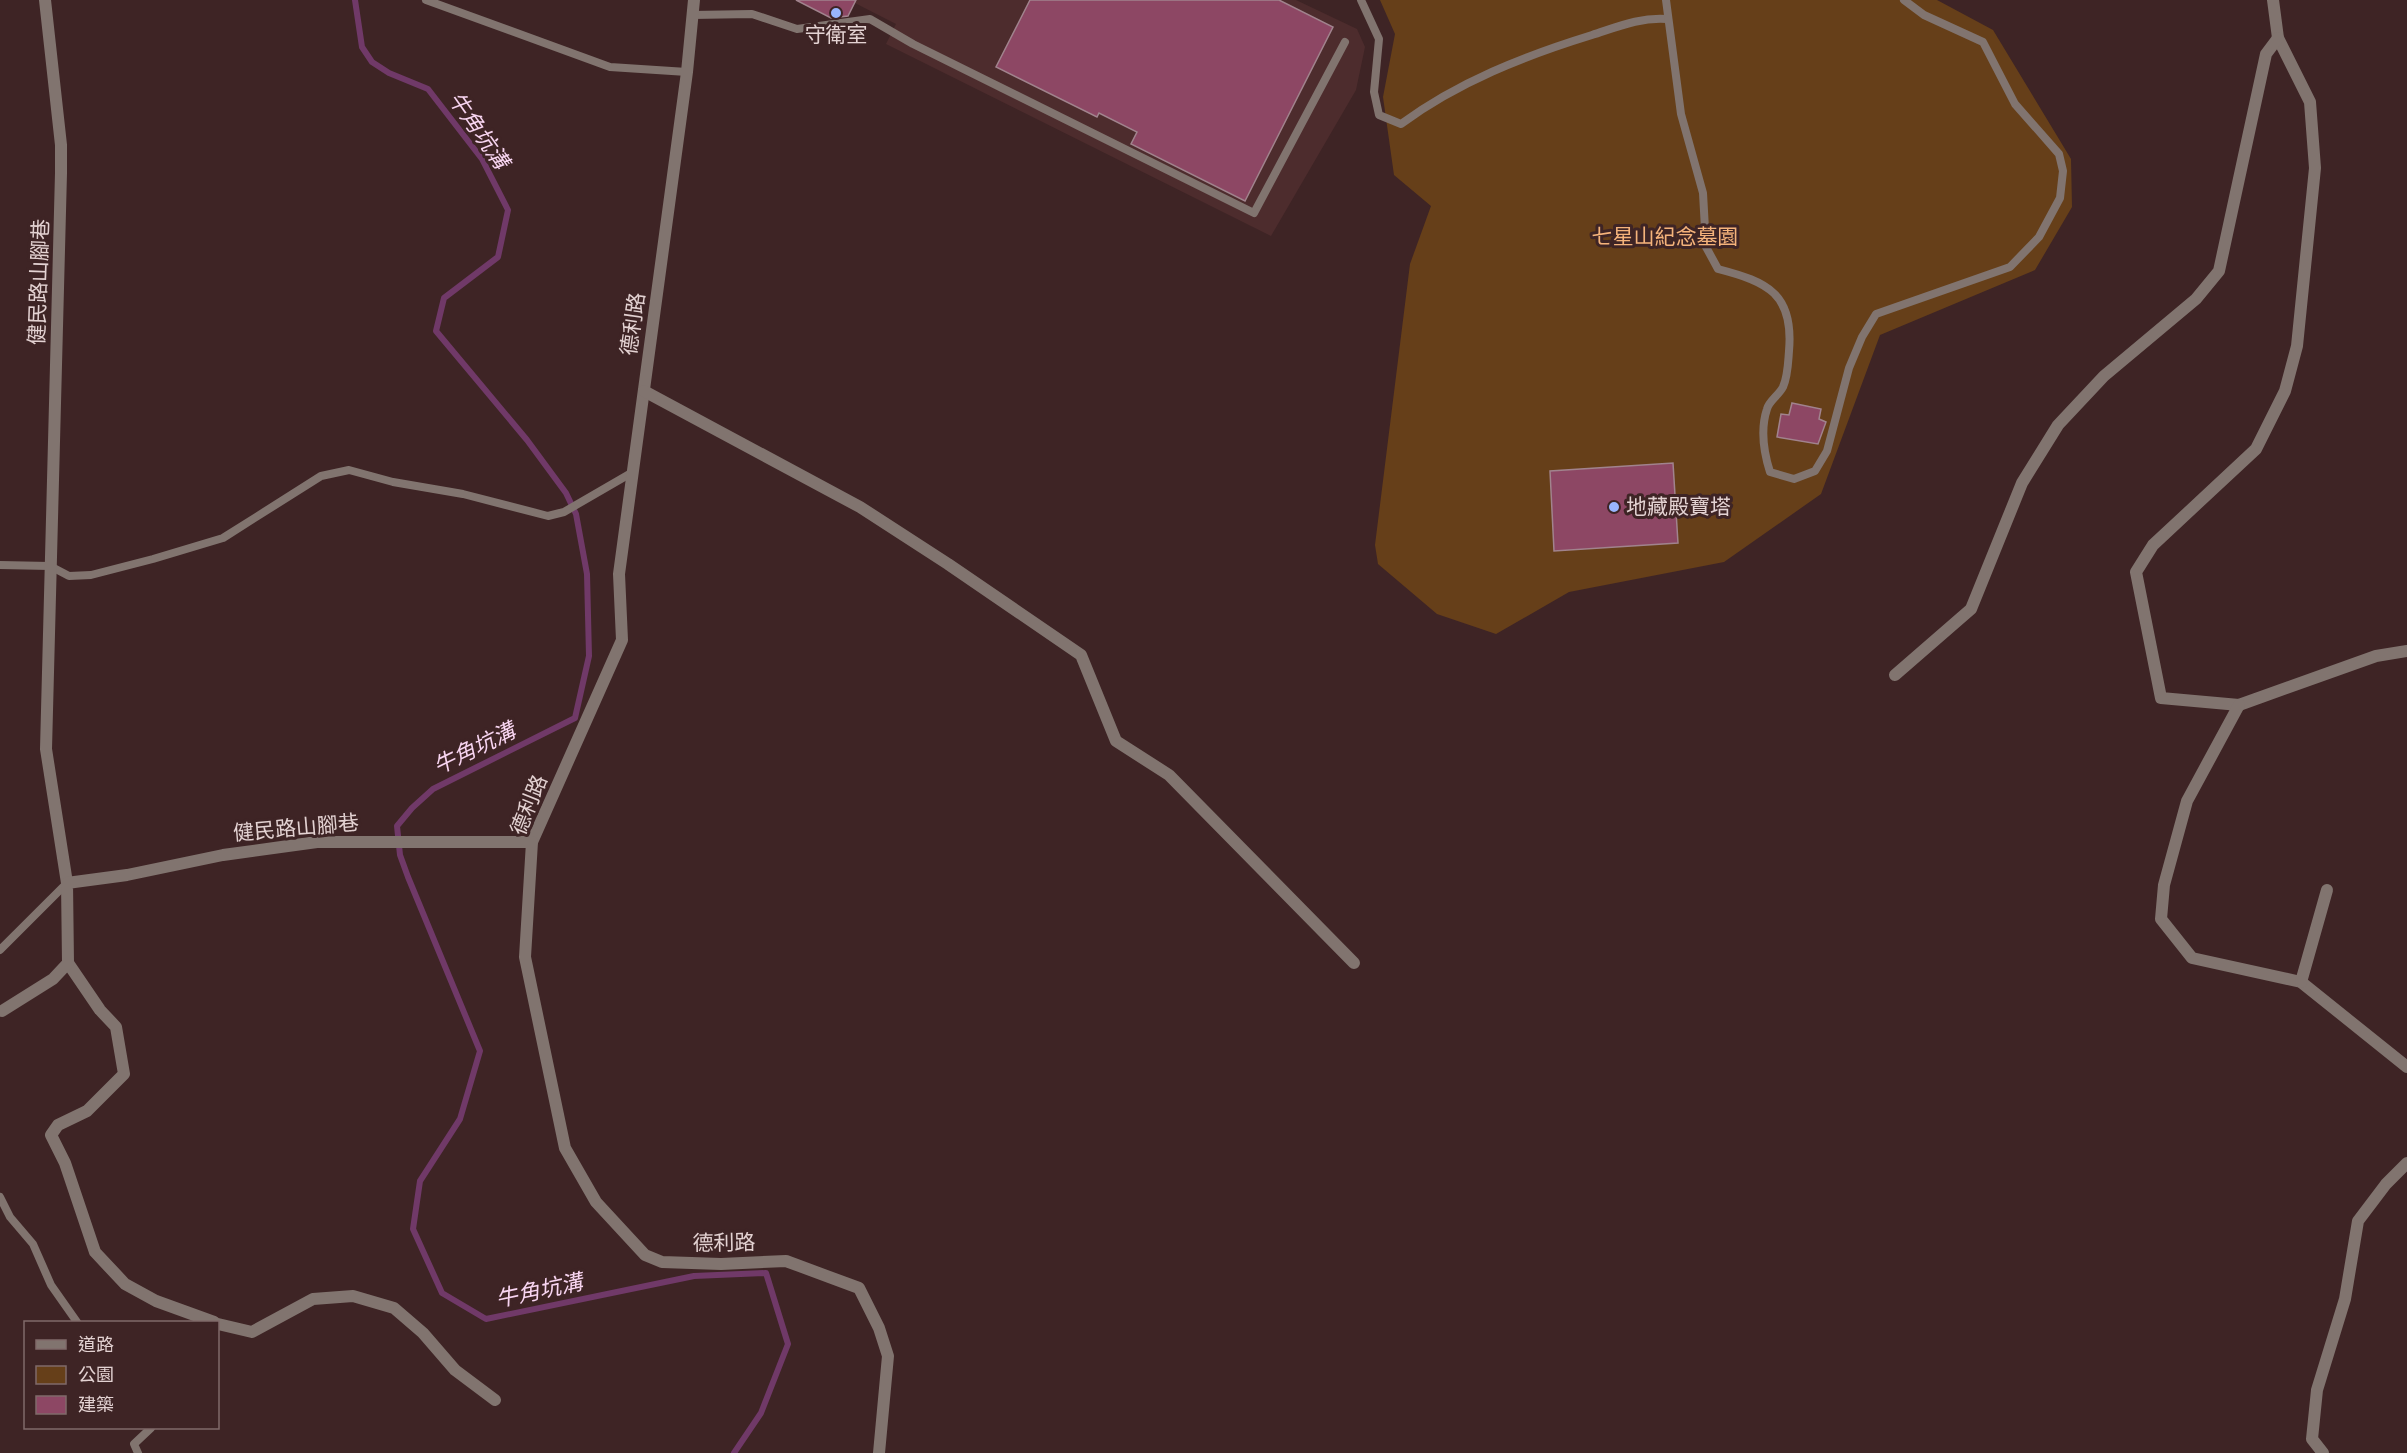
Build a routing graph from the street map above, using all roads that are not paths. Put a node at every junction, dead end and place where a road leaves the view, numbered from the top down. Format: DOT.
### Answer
graph roads {
  1 [pos="45,0"];
  2 [pos="426,0"];
  3 [pos="694,0"];
  4 [pos="1360,0"];
  5 [pos="1665,0"];
  6 [pos="1904,0"];
  7 [pos="2273,0"];
  8 [pos="692,15"];
  9 [pos="1667,19"];
  10 [pos="2278,38"];
  11 [pos="1345,42"];
  12 [pos="687,72"];
  13 [pos="644,391"];
  14 [pos="633,472"];
  15 [pos="0,565"];
  16 [pos="50,566"];
  17 [pos="2407,651"];
  18 [pos="1895,675"];
  19 [pos="2239,705"];
  20 [pos="532,842"];
  21 [pos="67,883"];
  22 [pos="2327,890"];
  23 [pos="0,950"];
  24 [pos="68,963"];
  25 [pos="1354,963"];
  26 [pos="2301,982"];
  27 [pos="2,1011"];
  28 [pos="2407,1067"];
  29 [pos="2407,1163"];
  30 [pos="0,1197"];
  31 [pos="76,1321"];
  32 [pos="210,1321"];
  33 [pos="219,1324"];
  34 [pos="495,1400"];
  35 [pos="151,1429"];
  36 [pos="138,1453"];
  37 [pos="879,1453"];
  38 [pos="2323,1453"];
  1 -- 16 [label="street, 健民路山腳巷"];
  2 -- 12 [label="lane"];
  3 -- 8 [label="street, 德利路"];
  4 -- 9 [label="lane"];
  5 -- 9 [label="lane"];
  6 -- 9 [label="lane"];
  7 -- 10 [label="street"];
  8 -- 11 [label="lane"];
  8 -- 12 [label="street, 德利路"];
  10 -- 18 [label="street"];
  10 -- 19 [label="street"];
  12 -- 13 [label="street, 德利路"];
  13 -- 14 [label="street, 德利路"];
  13 -- 25 [label="street"];
  14 -- 16 [label="lane"];
  14 -- 20 [label="street, 德利路"];
  15 -- 16 [label="lane"];
  16 -- 21 [label="street, 健民路山腳巷"];
  17 -- 19 [label="street"];
  19 -- 26 [label="street"];
  20 -- 21 [label="street, 健民路山腳巷"];
  20 -- 37 [label="street, 德利路"];
  21 -- 23 [label="lane"];
  21 -- 24 [label="street, 健民路山腳巷"];
  22 -- 26 [label="street"];
  24 -- 27 [label="street"];
  24 -- 32 [label="street"];
  26 -- 28 [label="street"];
  29 -- 38 [label="street"];
  30 -- 31 [label="lane"];
  33 -- 34 [label="street"];
  35 -- 36 [label="lane"];
}
